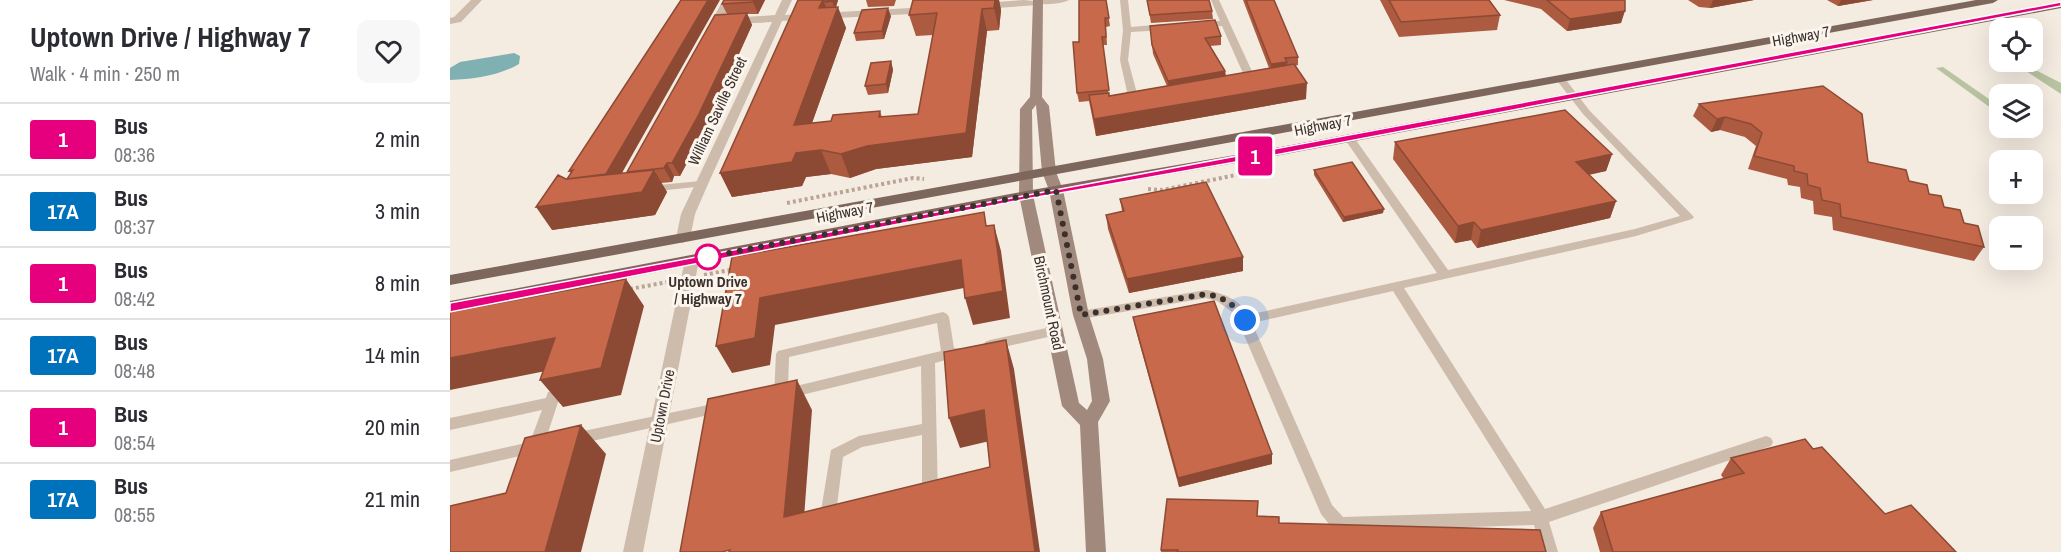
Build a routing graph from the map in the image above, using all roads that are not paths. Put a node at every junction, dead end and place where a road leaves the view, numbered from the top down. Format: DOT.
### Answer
graph roads {
  1 [pos="477,0"];
  2 [pos="728,0"];
  3 [pos="787,0"];
  4 [pos="1065,0"];
  5 [pos="1124,0"];
  6 [pos="1215,0"];
  7 [pos="1993,0"];
  8 [pos="1038,1"];
  9 [pos="2061,5"];
  10 [pos="969,7"];
  11 [pos="946,9"];
  12 [pos="453,20"];
  13 [pos="778,20"];
  14 [pos="716,22"];
  15 [pos="1223,23"];
  16 [pos="1191,25"];
  17 [pos="1170,27"];
  18 [pos="1127,30"];
  19 [pos="706,40"];
  20 [pos="1560,78"];
  21 [pos="1237,85"];
  22 [pos="1572,95"];
  23 [pos="1036,98"];
  24 [pos="1146,99"];
  25 [pos="1350,138"];
  26 [pos="1049,172"];
  27 [pos="1024,177"];
  28 [pos="701,184"];
  29 [pos="633,190"];
  30 [pos="1056,190"];
  31 [pos="1026,195"];
  32 [pos="683,238"];
  33 [pos="692,260"];
  34 [pos="1444,274"];
  35 [pos="450,280"];
  36 [pos="1396,285"];
  37 [pos="450,307"];
  38 [pos="1081,315"];
  39 [pos="1245,320"];
  40 [pos="1056,331"];
  41 [pos="948,354"];
  42 [pos="928,358"];
  43 [pos="556,386"];
  44 [pos="551,402"];
  45 [pos="736,404"];
  46 [pos="659,421"];
  47 [pos="1089,422"];
  48 [pos="450,424"];
  49 [pos="929,428"];
  50 [pos="1766,442"];
  51 [pos="549,444"];
  52 [pos="537,464"];
  53 [pos="450,466"];
  54 [pos="918,500"];
  55 [pos="850,513"];
  56 [pos="1540,518"];
  57 [pos="633,552"];
  58 [pos="1096,552"];
  59 [pos="1550,552"];
  1 -- 12 [label="street"];
  2 -- 14 [label="street"];
  3 -- 13 [label="street, William Saville Street"];
  4 -- 8 [label="lane"];
  5 -- 18 [label="lane"];
  6 -- 15 [label="lane"];
  7 -- 20 [label="main road, Highway 7"];
  8 -- 10 [label="street"];
  8 -- 23 [label="main road"];
  9 -- 22 [label="main road, Highway 7"];
  11 -- 13 [label="street"];
  13 -- 14 [label="street"];
  13 -- 28 [label="street, William Saville Street"];
  14 -- 19 [label="street"];
  15 -- 16 [label="lane"];
  15 -- 21 [label="lane"];
  17 -- 18 [label="lane"];
  18 -- 24 [label="lane"];
  20 -- 22 [label="lane"];
  20 -- 26 [label="main road, Highway 7"];
  22 -- 25 [label="main road, Highway 7"];
  22 -- 34 [label="lane"];
  23 -- 26 [label="main road, Birchmount Road"];
  23 -- 27 [label="main road, Birchmount Road"];
  25 -- 30 [label="main road, Highway 7"];
  25 -- 34 [label="lane"];
  26 -- 27 [label="main road, Highway 7"];
  26 -- 30 [label="main road, Birchmount Road"];
  27 -- 31 [label="main road, Birchmount Road"];
  27 -- 32 [label="main road, Highway 7"];
  28 -- 29 [label="lane"];
  28 -- 32 [label="street, William Saville Street"];
  30 -- 31 [label="main road, Highway 7"];
  30 -- 38 [label="main road, Birchmount Road"];
  31 -- 33 [label="main road, Highway 7"];
  31 -- 40 [label="main road, Birchmount Road"];
  32 -- 35 [label="main road, Highway 7"];
  33 -- 37 [label="main road, Highway 7"];
  33 -- 46 [label="street, Uptown Drive"];
  34 -- 36 [label="lane"];
  36 -- 39 [label="lane"];
  36 -- 56 [label="lane"];
  38 -- 39 [label="lane"];
  38 -- 47 [label="main road, Birchmount Road"];
  39 -- 56 [label="lane"];
  40 -- 41 [label="lane"];
  40 -- 47 [label="main road, Birchmount Road"];
  41 -- 42 [label="lane"];
  41 -- 42 [label="lane"];
  42 -- 49 [label="lane"];
  43 -- 44 [label="lane"];
  44 -- 48 [label="lane"];
  44 -- 51 [label="lane"];
  45 -- 46 [label="lane"];
  46 -- 51 [label="lane"];
  46 -- 57 [label="street, Uptown Drive"];
  47 -- 58 [label="main road, Birchmount Road"];
  49 -- 54 [label="lane"];
  49 -- 55 [label="lane"];
  50 -- 56 [label="lane"];
  51 -- 52 [label="lane"];
  51 -- 53 [label="lane"];
  56 -- 59 [label="lane"];
}
